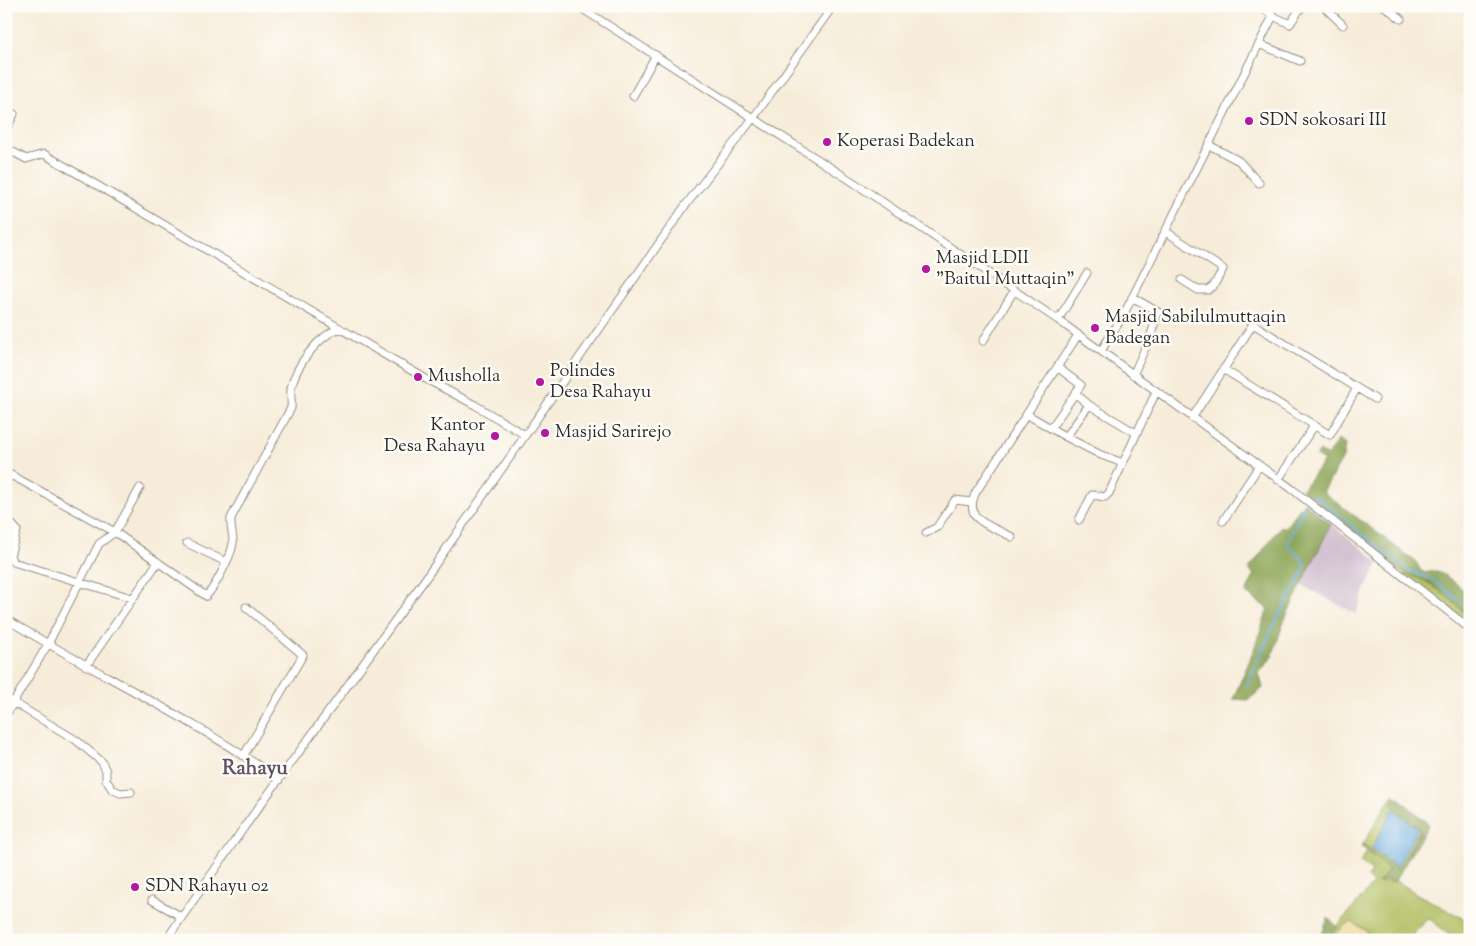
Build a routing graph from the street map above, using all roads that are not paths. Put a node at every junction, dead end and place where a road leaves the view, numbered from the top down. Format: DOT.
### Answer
graph roads {
  1 [pos="578,6"];
  2 [pos="833,6"];
  3 [pos="1261,6"];
  4 [pos="1302,6"];
  5 [pos="1323,6"];
  6 [pos="1384,6"];
  7 [pos="1273,16"];
  8 [pos="1401,19"];
  9 [pos="1343,25"];
  10 [pos="1260,45"];
  11 [pos="656,55"];
  12 [pos="1300,61"];
  13 [pos="632,96"];
  14 [pos="14,114"];
  15 [pos="754,117"];
  16 [pos="6,130"];
  17 [pos="1209,145"];
  18 [pos="6,148"];
  19 [pos="1259,183"];
  20 [pos="1165,232"];
  21 [pos="1087,272"];
  22 [pos="1182,280"];
  23 [pos="1014,291"];
  24 [pos="1132,297"];
  25 [pos="1058,320"];
  26 [pos="340,328"];
  27 [pos="1078,335"];
  28 [pos="983,341"];
  29 [pos="1101,351"];
  30 [pos="1057,367"];
  31 [pos="1223,369"];
  32 [pos="1133,375"];
  33 [pos="1357,388"];
  34 [pos="1156,392"];
  35 [pos="1076,394"];
  36 [pos="1375,399"];
  37 [pos="1089,405"];
  38 [pos="1028,415"];
  39 [pos="1192,418"];
  40 [pos="1314,426"];
  41 [pos="1050,428"];
  42 [pos="1136,433"];
  43 [pos="525,435"];
  44 [pos="1066,437"];
  45 [pos="1123,463"];
  46 [pos="1259,466"];
  47 [pos="8,476"];
  48 [pos="1278,480"];
  49 [pos="140,488"];
  50 [pos="972,502"];
  51 [pos="6,518"];
  52 [pos="1079,520"];
  53 [pos="1223,521"];
  54 [pos="115,532"];
  55 [pos="926,533"];
  56 [pos="1012,537"];
  57 [pos="187,543"];
  58 [pos="158,562"];
  59 [pos="226,562"];
  60 [pos="80,582"];
  61 [pos="132,598"];
  62 [pos="246,606"];
  63 [pos="6,619"];
  64 [pos="1470,630"];
  65 [pos="48,644"];
  66 [pos="86,666"];
  67 [pos="6,698"];
  68 [pos="14,703"];
  69 [pos="6,715"];
  70 [pos="244,755"];
  71 [pos="279,780"];
  72 [pos="130,792"];
  73 [pos="152,900"];
  74 [pos="182,917"];
  75 [pos="166,940"];
  1 -- 11 [label="street"];
  2 -- 15 [label="street"];
  3 -- 7 [label="street"];
  4 -- 7 [label="street"];
  5 -- 9 [label="street"];
  6 -- 8 [label="street"];
  7 -- 10 [label="street"];
  10 -- 12 [label="street"];
  10 -- 17 [label="street"];
  11 -- 13 [label="street"];
  11 -- 15 [label="street"];
  14 -- 16 [label="street"];
  15 -- 23 [label="street"];
  15 -- 43 [label="street"];
  17 -- 19 [label="street"];
  17 -- 20 [label="street"];
  18 -- 26 [label="street"];
  20 -- 22 [label="street"];
  20 -- 24 [label="street"];
  21 -- 25 [label="street"];
  23 -- 25 [label="street"];
  23 -- 28 [label="street"];
  24 -- 29 [label="street"];
  24 -- 32 [label="street"];
  25 -- 27 [label="street"];
  26 -- 43 [label="street"];
  26 -- 59 [label="street"];
  27 -- 29 [label="street"];
  27 -- 30 [label="street"];
  29 -- 32 [label="street"];
  30 -- 35 [label="street"];
  30 -- 38 [label="street"];
  31 -- 33 [label="street"];
  31 -- 39 [label="street"];
  31 -- 40 [label="street"];
  32 -- 34 [label="street"];
  33 -- 36 [label="street"];
  33 -- 40 [label="street"];
  34 -- 39 [label="street"];
  34 -- 42 [label="street"];
  35 -- 37 [label="street"];
  35 -- 41 [label="street"];
  37 -- 42 [label="street"];
  37 -- 44 [label="street"];
  38 -- 41 [label="street"];
  38 -- 50 [label="street"];
  39 -- 46 [label="street"];
  40 -- 48 [label="street"];
  41 -- 44 [label="street"];
  42 -- 45 [label="street"];
  43 -- 71 [label="street"];
  44 -- 45 [label="street"];
  45 -- 52 [label="street"];
  46 -- 48 [label="street"];
  46 -- 53 [label="street"];
  47 -- 54 [label="street"];
  48 -- 64 [label="street"];
  49 -- 54 [label="street"];
  50 -- 55 [label="street"];
  50 -- 56 [label="street"];
  51 -- 60 [label="street"];
  54 -- 58 [label="street"];
  54 -- 60 [label="street"];
  57 -- 59 [label="street"];
  58 -- 59 [label="street"];
  58 -- 61 [label="street"];
  60 -- 61 [label="street"];
  60 -- 65 [label="street"];
  61 -- 66 [label="street"];
  62 -- 70 [label="street"];
  63 -- 65 [label="street"];
  65 -- 66 [label="street"];
  65 -- 68 [label="street"];
  66 -- 70 [label="street"];
  67 -- 68 [label="street"];
  68 -- 69 [label="street"];
  68 -- 72 [label="street"];
  70 -- 71 [label="street"];
  71 -- 74 [label="street"];
  73 -- 74 [label="street"];
  74 -- 75 [label="street"];
}
